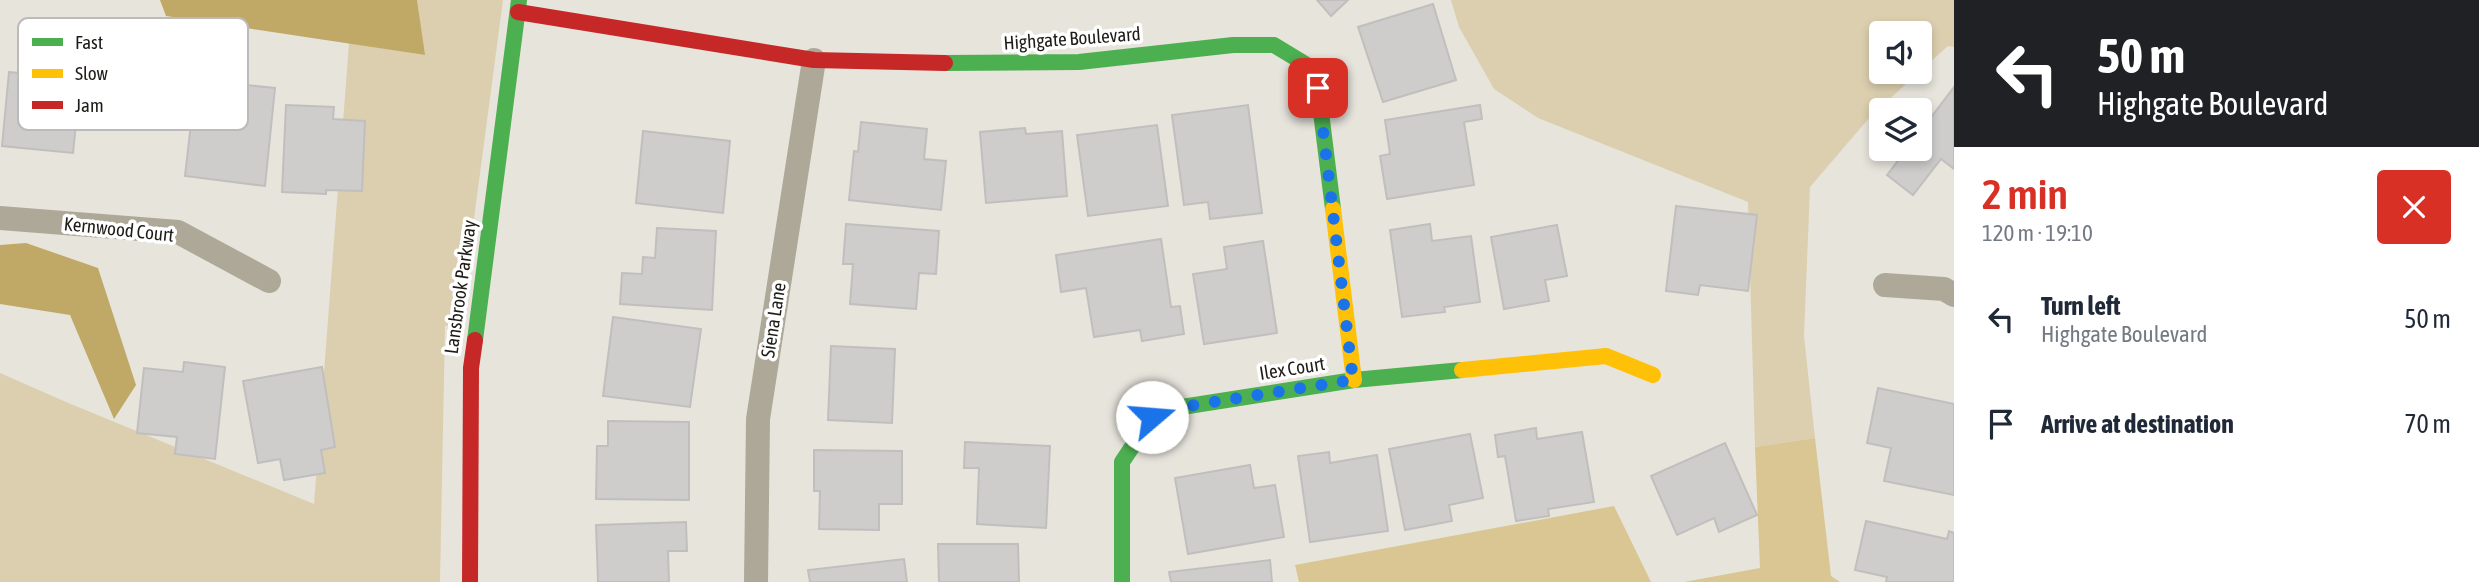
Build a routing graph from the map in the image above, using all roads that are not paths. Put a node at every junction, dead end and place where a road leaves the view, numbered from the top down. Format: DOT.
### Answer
graph roads {
  1 [pos="519,6"];
  2 [pos="814,60"];
  3 [pos="0,218"];
  4 [pos="269,281"];
  5 [pos="1885,285"];
  6 [pos="1954,295"];
  7 [pos="1653,375"];
  8 [pos="1353,380"];
  9 [pos="470,582"];
  10 [pos="756,582"];
  11 [pos="1122,582"];
  1 -- 2 [label="street, Highgate Boulevard"];
  1 -- 9 [label="street, Lansbrook Parkway"];
  2 -- 8 [label="street, Highgate Boulevard"];
  2 -- 10 [label="street, Siena Lane"];
  3 -- 4 [label="street, Kernwood Court"];
  5 -- 6 [label="street"];
  7 -- 8 [label="street, Ilex Court"];
  8 -- 11 [label="street, Ilex Court"];
}
